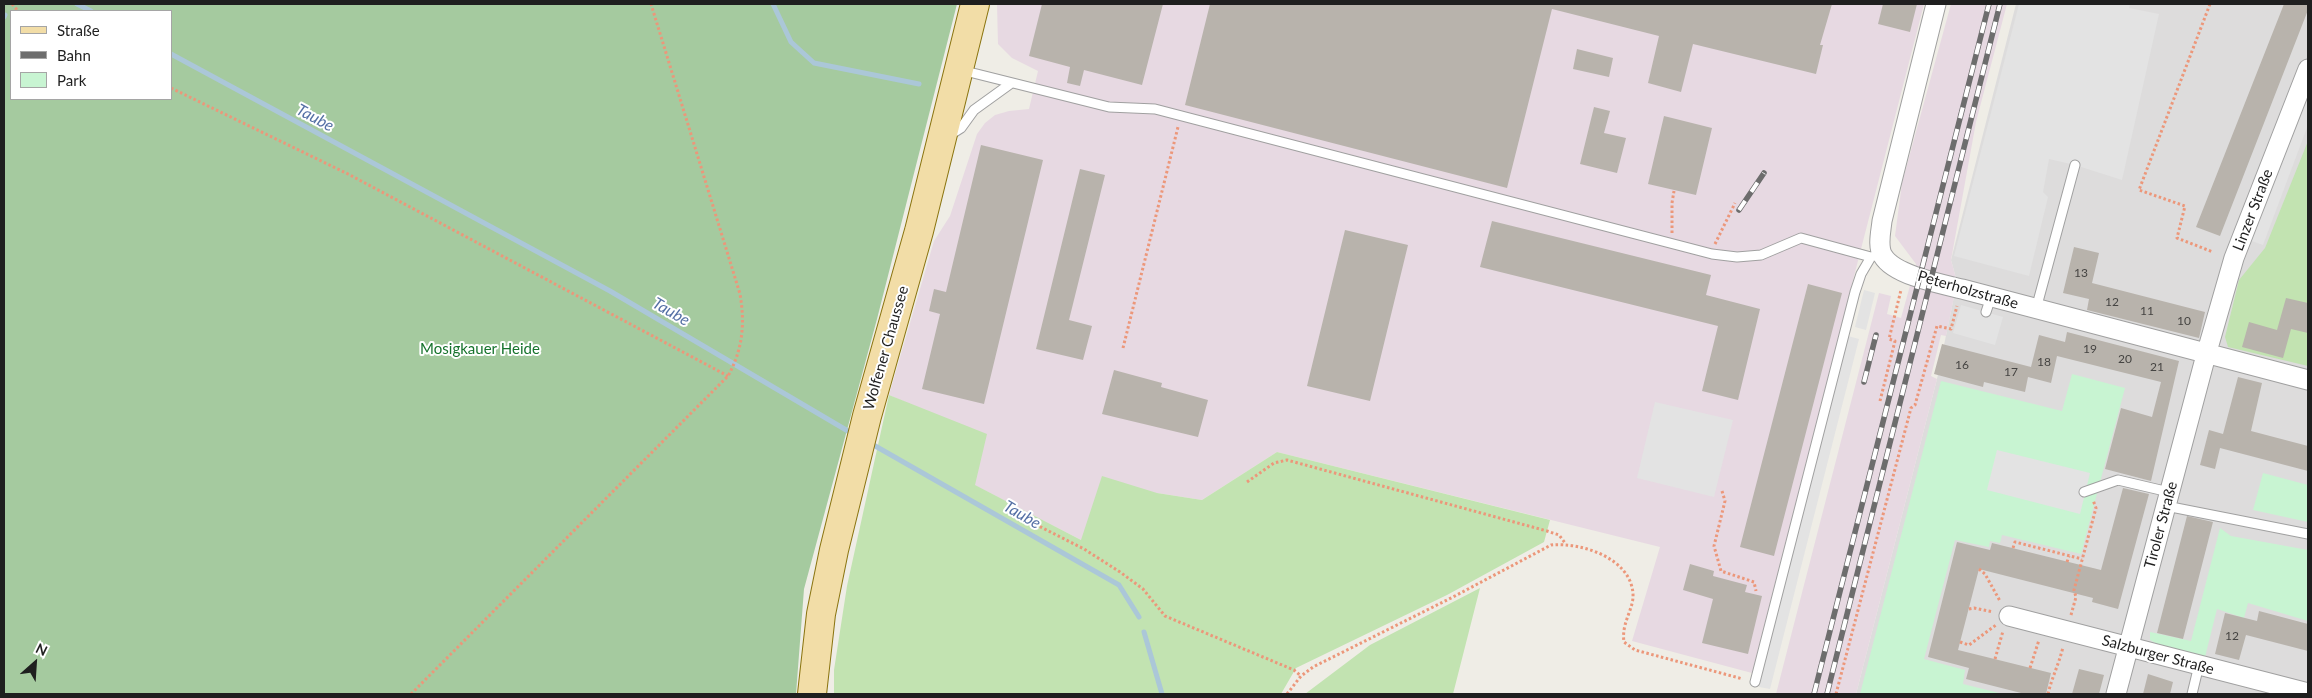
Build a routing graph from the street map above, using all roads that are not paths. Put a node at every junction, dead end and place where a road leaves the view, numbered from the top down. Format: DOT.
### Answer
graph roads {
  1 [pos="975,4"];
  2 [pos="1936,4"];
  3 [pos="2308,69"];
  4 [pos="959,70"];
  5 [pos="1010,84"];
  6 [pos="942,139"];
  7 [pos="2075,165"];
  8 [pos="1876,256"];
  9 [pos="2036,310"];
  10 [pos="2206,355"];
  11 [pos="2308,380"];
  12 [pos="2087,491"];
  13 [pos="2168,499"];
  14 [pos="2308,534"];
  15 [pos="2009,616"];
  16 [pos="2128,646"];
  17 [pos="2199,665"];
  18 [pos="1755,682"];
  19 [pos="2308,693"];
  20 [pos="812,694"];
  21 [pos="2116,694"];
  22 [pos="2192,694"];
  1 -- 4 [label="main road, Wolfener Chaussee"];
  2 -- 8 [label="street"];
  3 -- 10 [label="street, Linzer Straße"];
  4 -- 5 [label="lane"];
  4 -- 6 [label="main road, Wolfener Chaussee"];
  5 -- 6 [label="lane"];
  5 -- 8 [label="lane"];
  6 -- 20 [label="main road, Wolfener Chaussee"];
  7 -- 9 [label="lane"];
  8 -- 9 [label="street, Peterholzstraße"];
  8 -- 18 [label="lane"];
  9 -- 10 [label="street, Peterholzstraße"];
  10 -- 11 [label="street, Peterholzstraße"];
  10 -- 13 [label="street, Tiroler Straße"];
  12 -- 13 [label="lane"];
  13 -- 14 [label="lane"];
  13 -- 16 [label="street, Tiroler Straße"];
  15 -- 16 [label="street, Salzburger Straße"];
  16 -- 17 [label="street, Salzburger Straße"];
  16 -- 21 [label="street, Tiroler Straße"];
  17 -- 19 [label="street, Salzburger Straße"];
  17 -- 22 [label="lane"];
}
